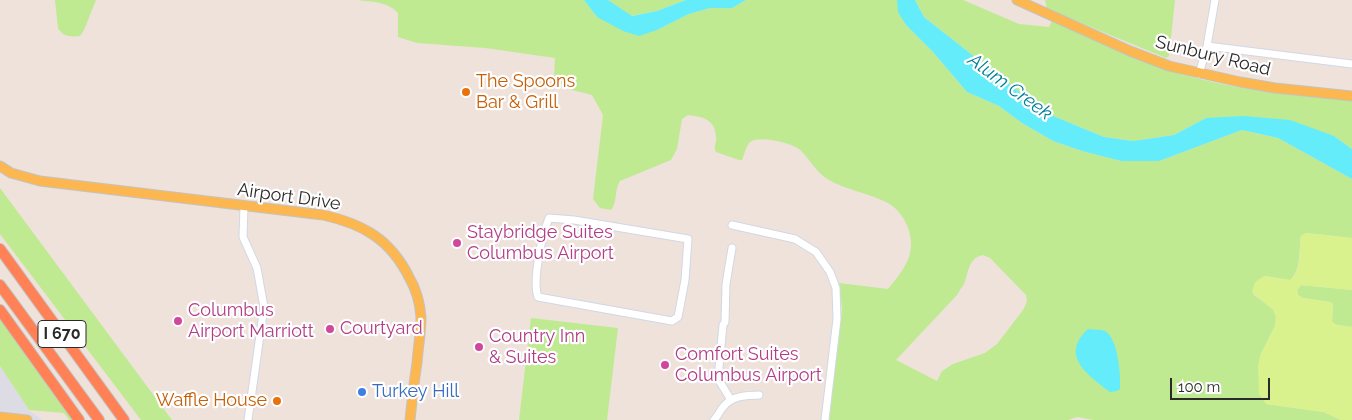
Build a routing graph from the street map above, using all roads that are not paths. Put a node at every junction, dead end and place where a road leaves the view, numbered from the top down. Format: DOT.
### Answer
graph roads {
  1 [pos="1017,0"];
  2 [pos="1215,0"];
  3 [pos="1207,46"];
  4 [pos="1352,64"];
  5 [pos="1199,74"];
  6 [pos="1352,96"];
  7 [pos="0,166"];
  8 [pos="244,207"];
  9 [pos="732,226"];
  10 [pos="732,248"];
  11 [pos="0,249"];
  12 [pos="0,285"];
  13 [pos="538,297"];
  14 [pos="0,310"];
  15 [pos="759,395"];
  16 [pos="731,400"];
  17 [pos="0,417"];
  18 [pos="716,419"];
  19 [pos="27,420"];
  20 [pos="79,420"];
  21 [pos="99,420"];
  22 [pos="125,420"];
  23 [pos="248,420"];
  24 [pos="410,420"];
  25 [pos="826,420"];
  1 -- 5 [label="main road, Sunbury Road"];
  2 -- 3 [label="street"];
  3 -- 4 [label="street"];
  3 -- 5 [label="street"];
  5 -- 6 [label="main road, Sunbury Road"];
  7 -- 8 [label="main road, Airport Drive"];
  8 -- 23 [label="street"];
  8 -- 24 [label="main road, Airport Drive"];
  9 -- 25 [label="street"];
  10 -- 16 [label="street"];
  11 -- 22 [label="highway, I 670"];
  12 -- 21 [label="highway, I 670"];
  13 -- 13 [label="street"];
  14 -- 20 [label="highway"];
  15 -- 16 [label="street"];
  16 -- 18 [label="street"];
  17 -- 19 [label="main road"];
}
